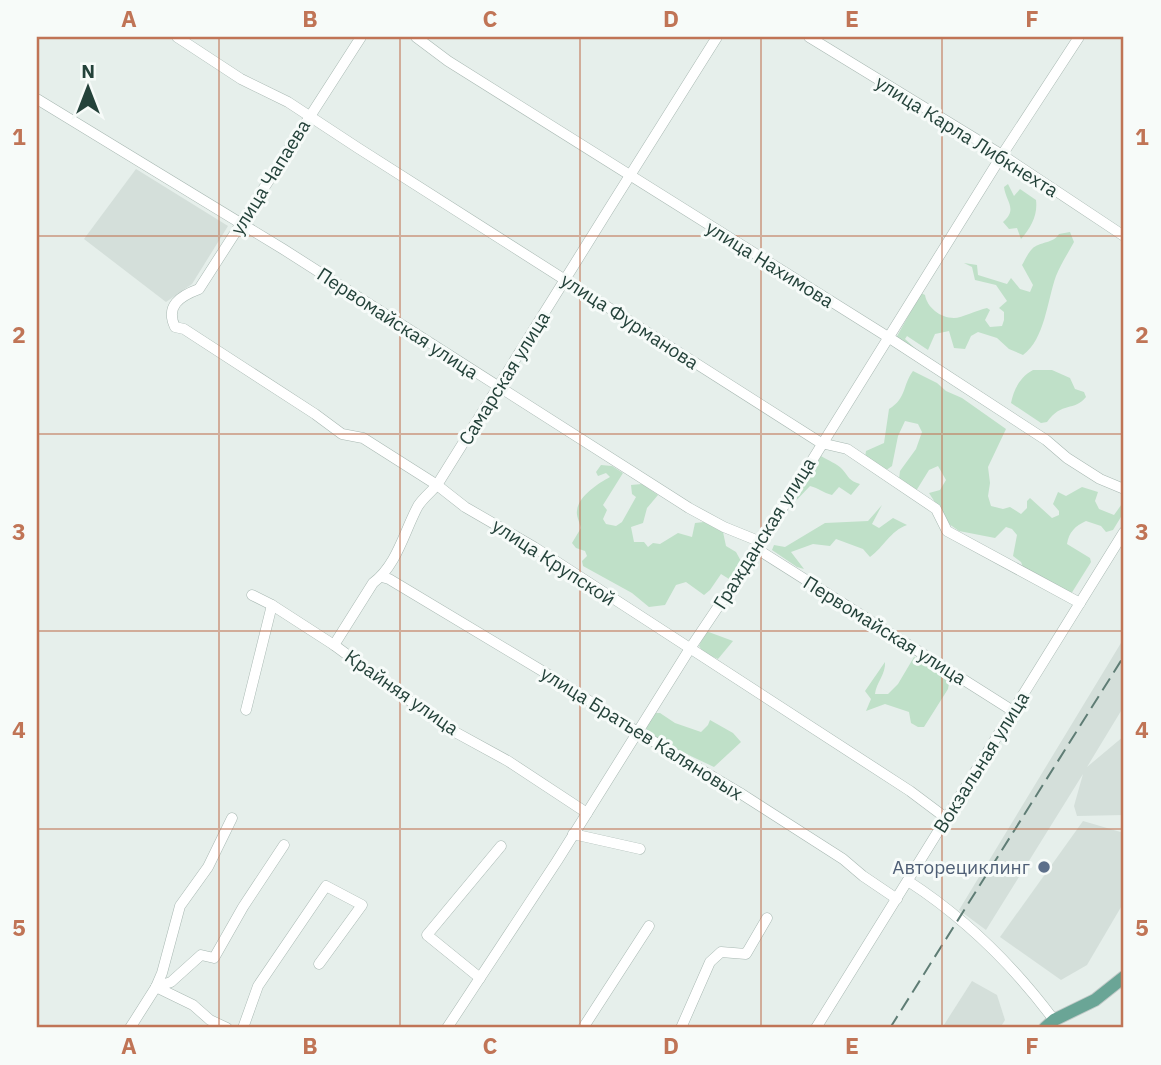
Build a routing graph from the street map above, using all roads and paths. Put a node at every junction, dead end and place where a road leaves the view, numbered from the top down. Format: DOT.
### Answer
graph roads {
  1 [pos="177,37"];
  2 [pos="362,37"];
  3 [pos="416,37"];
  4 [pos="717,37"];
  5 [pos="809,37"];
  6 [pos="1079,37"];
  7 [pos="37,99"];
  8 [pos="309,115"];
  9 [pos="1002,155"];
  10 [pos="628,175"];
  11 [pos="240,224"];
  12 [pos="1124,236"];
  13 [pos="564,279"];
  14 [pos="172,308"];
  15 [pos="888,337"];
  16 [pos="499,388"];
  17 [pos="821,443"];
  18 [pos="437,485"];
  19 [pos="1124,489"];
  20 [pos="1124,532"];
  21 [pos="759,545"];
  22 [pos="382,577"];
  23 [pos="252,595"];
  24 [pos="1080,603"];
  25 [pos="272,605"];
  26 [pos="334,645"];
  27 [pos="689,650"];
  28 [pos="246,710"];
  29 [pos="1013,711"];
  30 [pos="637,731"];
  31 [pos="587,813"];
  32 [pos="232,818"];
  33 [pos="946,818"];
  34 [pos="573,834"];
  35 [pos="284,845"];
  36 [pos="501,846"];
  37 [pos="640,849"];
  38 [pos="908,881"];
  39 [pos="897,898"];
  40 [pos="767,918"];
  41 [pos="649,926"];
  42 [pos="319,964"];
  43 [pos="1124,977"];
  44 [pos="480,978"];
  45 [pos="156,987"];
  46 [pos="1049,1024"];
  47 [pos="130,1028"];
  48 [pos="227,1028"];
  49 [pos="243,1028"];
  50 [pos="447,1028"];
  51 [pos="583,1028"];
  52 [pos="681,1028"];
  53 [pos="817,1028"];
  1 -- 8 [label="street, улица Фурманова"];
  2 -- 8 [label="street, улица Чапаева"];
  3 -- 10 [label="street, улица Нахимова"];
  4 -- 10 [label="street, Самарская улица"];
  5 -- 9 [label="street, улица Карла Либкнехта"];
  6 -- 9 [label="street, Гражданская улица"];
  7 -- 11 [label="street, Первомайская улица"];
  8 -- 11 [label="street, улица Чапаева"];
  8 -- 13 [label="street, улица Фурманова"];
  9 -- 12 [label="street, улица Карла Либкнехта"];
  9 -- 15 [label="street, Гражданская улица"];
  10 -- 13 [label="street, Самарская улица"];
  10 -- 15 [label="street, улица Нахимова"];
  11 -- 14 [label="street, улица Чапаева"];
  11 -- 16 [label="street, Первомайская улица"];
  13 -- 16 [label="street, Самарская улица"];
  13 -- 17 [label="street, улица Фурманова"];
  14 -- 18 [label="street, улица Крупской"];
  15 -- 17 [label="street, Гражданская улица"];
  15 -- 19 [label="street, улица Нахимова"];
  16 -- 18 [label="street, Самарская улица"];
  16 -- 21 [label="street, Первомайская улица"];
  17 -- 21 [label="street, Гражданская улица"];
  17 -- 24 [label="street, улица Фурманова"];
  18 -- 22 [label="street, Самарская улица"];
  18 -- 27 [label="street, улица Крупской"];
  20 -- 24 [label="street, Вокзальная улица"];
  21 -- 27 [label="street, Гражданская улица"];
  21 -- 29 [label="street, Первомайская улица"];
  22 -- 26 [label="street, Самарская улица"];
  22 -- 30 [label="street, улица Братьев Каляновых"];
  23 -- 25 [label="street, Крайняя улица"];
  24 -- 29 [label="street, Вокзальная улица"];
  25 -- 26 [label="street, Крайняя улица"];
  25 -- 28 [label="street"];
  26 -- 31 [label="street, Крайняя улица"];
  27 -- 30 [label="street, Гражданская улица"];
  27 -- 33 [label="street, улица Крупской"];
  29 -- 33 [label="street, Вокзальная улица"];
  30 -- 31 [label="street, Гражданская улица"];
  30 -- 39 [label="street, улица Братьев Каляновых"];
  31 -- 34 [label="street, Гражданская улица"];
  32 -- 45 [label="street"];
  33 -- 38 [label="street, Вокзальная улица"];
  34 -- 37 [label="street"];
  34 -- 44 [label="street, Гражданская улица"];
  35 -- 45 [label="street"];
  36 -- 44 [label="street"];
  38 -- 39 [label="street, Вокзальная улица"];
  38 -- 46 [label="street"];
  39 -- 53 [label="street, Вокзальная улица"];
  40 -- 52 [label="street"];
  41 -- 51 [label="street"];
  42 -- 49 [label="street"];
  43 -- 46 [label="main road"];
  44 -- 50 [label="street, Гражданская улица"];
  45 -- 47 [label="street"];
  45 -- 48 [label="street"];
}
